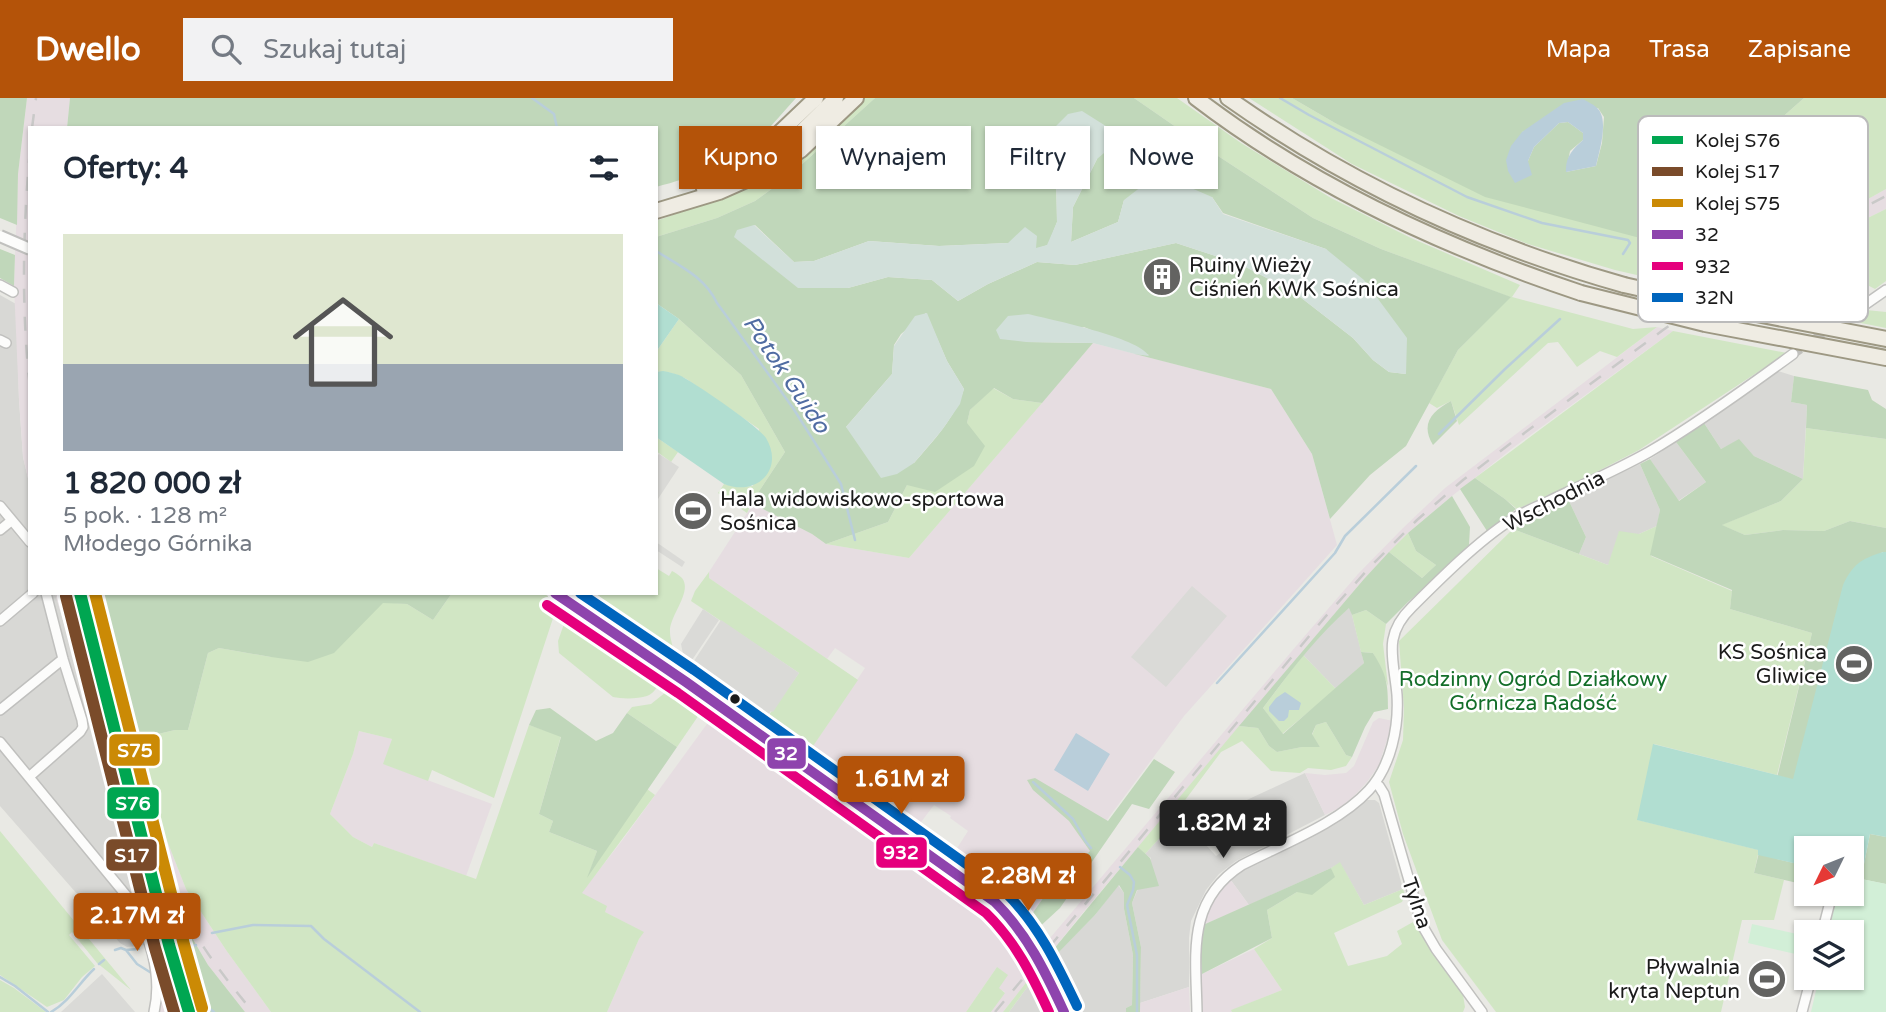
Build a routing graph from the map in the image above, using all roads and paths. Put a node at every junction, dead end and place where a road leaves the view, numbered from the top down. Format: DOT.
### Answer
graph roads {
  1 [pos="816,98"];
  2 [pos="836,98"];
  3 [pos="856,98"];
  4 [pos="1196,98"];
  5 [pos="1228,98"];
  6 [pos="802,131"];
  7 [pos="802,149"];
  8 [pos="723,189"];
  9 [pos="685,201"];
  10 [pos="658,210"];
  11 [pos="0,236"];
  12 [pos="28,248"];
  13 [pos="0,285"];
  14 [pos="1638,287"];
  15 [pos="1886,290"];
  16 [pos="13,292"];
  17 [pos="1868,302"];
  18 [pos="1638,307"];
  19 [pos="1697,322"];
  20 [pos="1798,322"];
  21 [pos="1886,339"];
  22 [pos="1793,354"];
  23 [pos="1886,358"];
  24 [pos="0,506"];
  25 [pos="11,521"];
  26 [pos="0,530"];
  27 [pos="28,540"];
  28 [pos="31,595"];
  29 [pos="47,595"];
  30 [pos="558,595"];
  31 [pos="0,621"];
  32 [pos="63,659"];
  33 [pos="0,710"];
  34 [pos="0,742"];
  35 [pos="29,777"];
  36 [pos="1375,783"];
  37 [pos="1808,990"];
  38 [pos="155,1008"];
  39 [pos="1476,1010"];
  40 [pos="1064,1012"];
  41 [pos="1197,1012"];
  42 [pos="1802,1012"];
  1 -- 9 [label="main road"];
  2 -- 6 [label="main road"];
  3 -- 7 [label="main road"];
  4 -- 18 [label="main road, bridge"];
  5 -- 14 [label="main road, bridge"];
  8 -- 9 [label="main road"];
  9 -- 10 [label="main road"];
  11 -- 12 [label="street, bridge"];
  13 -- 16 [label="street"];
  15 -- 17 [label="street"];
  19 -- 23 [label="main road, bridge"];
  20 -- 21 [label="main road, bridge"];
  22 -- 36 [label="street, Wschodnia"];
  24 -- 25 [label="street"];
  25 -- 26 [label="street"];
  25 -- 27 [label="street"];
  28 -- 31 [label="street"];
  29 -- 32 [label="street"];
  30 -- 40 [label="street"];
  32 -- 33 [label="street"];
  32 -- 35 [label="street"];
  34 -- 35 [label="street"];
  35 -- 38 [label="street"];
  36 -- 39 [label="street, Tylna"];
  36 -- 41 [label="street"];
  37 -- 42 [label="street"];
}
